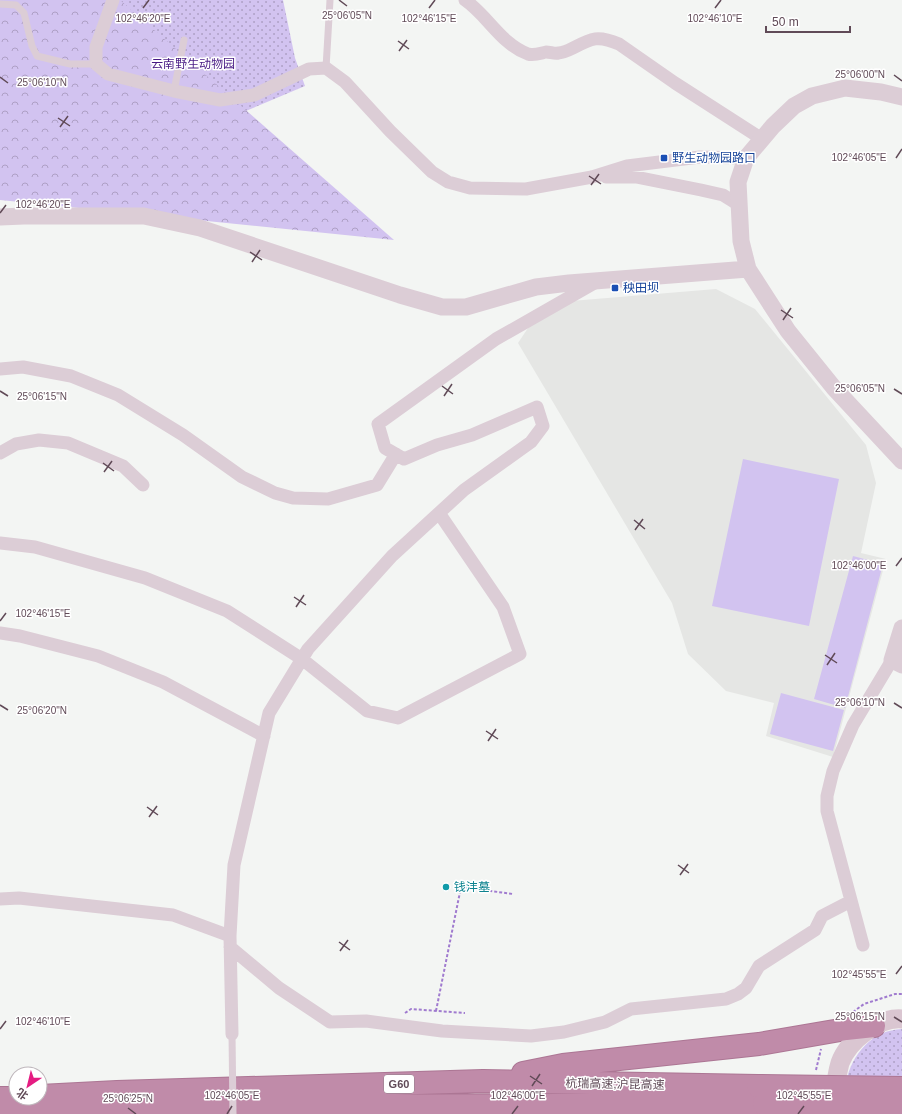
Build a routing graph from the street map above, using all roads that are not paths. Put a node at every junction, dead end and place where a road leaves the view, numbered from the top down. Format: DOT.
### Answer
graph roads {
  1 [pos="113,0"];
  2 [pos="330,0"];
  3 [pos="465,0"];
  4 [pos="0,4"];
  5 [pos="184,40"];
  6 [pos="96,64"];
  7 [pos="326,68"];
  8 [pos="174,91"];
  9 [pos="902,97"];
  10 [pos="762,139"];
  11 [pos="746,158"];
  12 [pos="592,177"];
  13 [pos="739,204"];
  14 [pos="0,217"];
  15 [pos="748,269"];
  16 [pos="598,282"];
  17 [pos="0,369"];
  18 [pos="0,453"];
  19 [pos="396,454"];
  20 [pos="902,461"];
  21 [pos="143,485"];
  22 [pos="439,513"];
  23 [pos="0,543"];
  24 [pos="902,628"];
  25 [pos="0,634"];
  26 [pos="302,659"];
  27 [pos="897,662"];
  28 [pos="264,736"];
  29 [pos="0,899"];
  30 [pos="851,901"];
  31 [pos="230,941"];
  32 [pos="863,945"];
  33 [pos="902,1007"];
  34 [pos="888,1022"];
  35 [pos="232,1034"];
  36 [pos="483,1081"];
  37 [pos="902,1088"];
  38 [pos="761,1095"];
  39 [pos="48,1096"];
  40 [pos="434,1106"];
  41 [pos="902,1106"];
  42 [pos="5,1114"];
  43 [pos="233,1114"];
  44 [pos="522,1114"];
  45 [pos="840,1114"];
  1 -- 6 [label="street"];
  2 -- 7 [label="lane"];
  3 -- 10 [label="street"];
  4 -- 6 [label="lane"];
  5 -- 8 [label="lane"];
  6 -- 8 [label="street"];
  7 -- 8 [label="street"];
  7 -- 12 [label="street"];
  9 -- 10 [label="street"];
  10 -- 11 [label="street"];
  11 -- 12 [label="street"];
  11 -- 13 [label="street"];
  12 -- 13 [label="street"];
  13 -- 15 [label="street"];
  14 -- 16 [label="street"];
  15 -- 16 [label="street"];
  15 -- 20 [label="street"];
  16 -- 19 [label="street"];
  17 -- 19 [label="street"];
  18 -- 21 [label="street"];
  19 -- 22 [label="street"];
  22 -- 26 [label="street"];
  22 -- 26 [label="street"];
  23 -- 26 [label="street"];
  24 -- 27 [label="street"];
  25 -- 28 [label="street"];
  26 -- 28 [label="street"];
  27 -- 30 [label="street"];
  28 -- 31 [label="street"];
  29 -- 31 [label="street"];
  30 -- 31 [label="street"];
  30 -- 32 [label="street"];
  31 -- 35 [label="street"];
  33 -- 34 [label="main road"];
  34 -- 36 [label="highway"];
  34 -- 45 [label="main road"];
  35 -- 43 [label="lane, bridge"];
  36 -- 38 [label="highway, 杭瑞高速;沪昆高速 / G60"];
  36 -- 39 [label="highway, 杭瑞高速;沪昆高速 / G60"];
  37 -- 38 [label="highway, 杭瑞高速;沪昆高速 / G60, bridge"];
  38 -- 40 [label="highway, 杭瑞高速;沪昆高速 / G60"];
  38 -- 41 [label="highway, 杭瑞高速;沪昆高速 / G60, bridge"];
  40 -- 42 [label="highway, 杭瑞高速;沪昆高速 / G60"];
  40 -- 44 [label="highway"];
}
